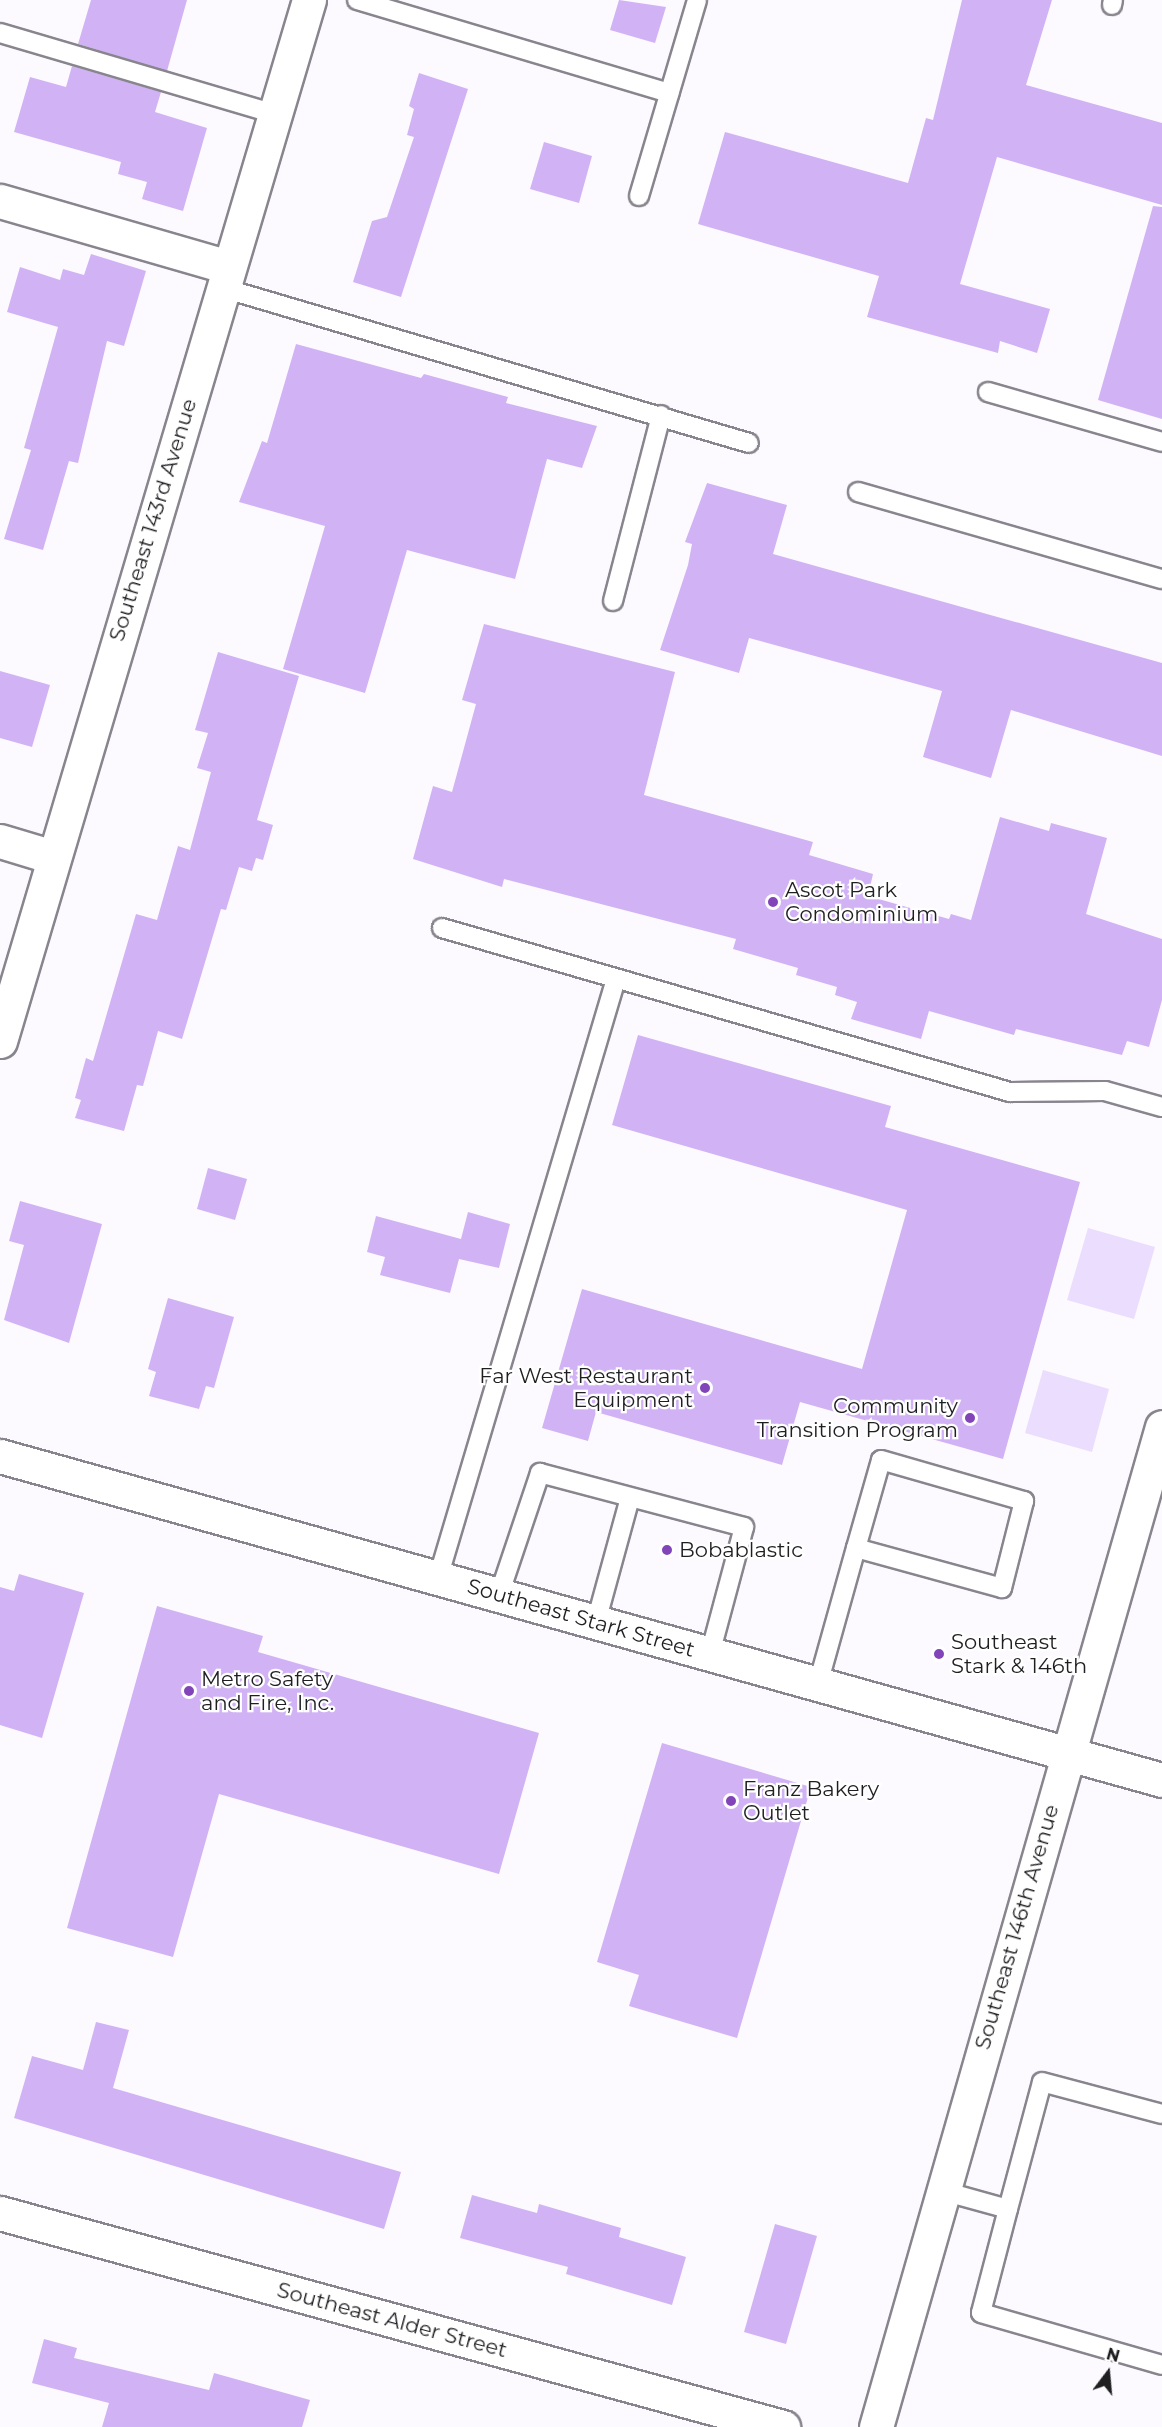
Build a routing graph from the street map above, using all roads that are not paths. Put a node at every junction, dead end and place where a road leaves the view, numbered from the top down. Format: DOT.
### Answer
graph roads {
  1 [pos="309,0"];
  2 [pos="357,0"];
  3 [pos="697,0"];
  4 [pos="0,33"];
  5 [pos="669,93"];
  6 [pos="275,114"];
  7 [pos="639,196"];
  8 [pos="0,201"];
  9 [pos="226,277"];
  10 [pos="988,393"];
  11 [pos="661,415"];
  12 [pos="1162,442"];
  13 [pos="749,443"];
  14 [pos="858,492"];
  15 [pos="1162,579"];
  16 [pos="612,601"];
  17 [pos="0,841"];
  18 [pos="53,857"];
  19 [pos="442,928"];
  20 [pos="616,979"];
  21 [pos="0,1041"];
  22 [pos="1162,1107"];
  23 [pos="1162,1427"];
  24 [pos="0,1456"];
  25 [pos="630,1498"];
  26 [pos="856,1548"];
  27 [pos="438,1578"];
  28 [pos="499,1595"];
  29 [pos="596,1622"];
  30 [pos="710,1654"];
  31 [pos="818,1684"];
  32 [pos="1066,1754"];
  33 [pos="1162,1780"];
  34 [pos="1162,2114"];
  35 [pos="943,2191"];
  36 [pos="1008,2209"];
  37 [pos="0,2213"];
  38 [pos="1162,2365"];
  39 [pos="783,2427"];
  40 [pos="876,2427"];
  1 -- 6 [label="street, Southeast 143rd Avenue"];
  2 -- 5 [label="lane"];
  3 -- 5 [label="lane"];
  4 -- 6 [label="lane"];
  5 -- 7 [label="lane"];
  6 -- 9 [label="street, Southeast 143rd Avenue"];
  8 -- 9 [label="street"];
  9 -- 11 [label="lane"];
  9 -- 18 [label="street, Southeast 143rd Avenue"];
  10 -- 12 [label="lane"];
  11 -- 13 [label="lane"];
  11 -- 16 [label="lane"];
  14 -- 15 [label="lane"];
  17 -- 18 [label="street"];
  18 -- 21 [label="street, Southeast 143rd Avenue"];
  19 -- 20 [label="lane"];
  20 -- 22 [label="lane"];
  20 -- 27 [label="lane"];
  23 -- 32 [label="street, Southeast 146th Avenue"];
  24 -- 27 [label="street, Southeast Stark Street"];
  25 -- 28 [label="lane"];
  25 -- 29 [label="lane"];
  25 -- 30 [label="lane"];
  26 -- 26 [label="lane"];
  26 -- 31 [label="lane"];
  27 -- 28 [label="street, Southeast Stark Street"];
  28 -- 29 [label="street, Southeast Stark Street"];
  29 -- 30 [label="street, Southeast Stark Street"];
  30 -- 31 [label="street, Southeast Stark Street"];
  31 -- 32 [label="street, Southeast Stark Street"];
  32 -- 33 [label="street, Southeast Stark Street"];
  32 -- 35 [label="street, Southeast 146th Avenue"];
  34 -- 36 [label="lane"];
  35 -- 36 [label="lane"];
  35 -- 40 [label="street, Southeast 146th Avenue"];
  36 -- 38 [label="lane"];
  37 -- 39 [label="street, Southeast Alder Street"];
}
